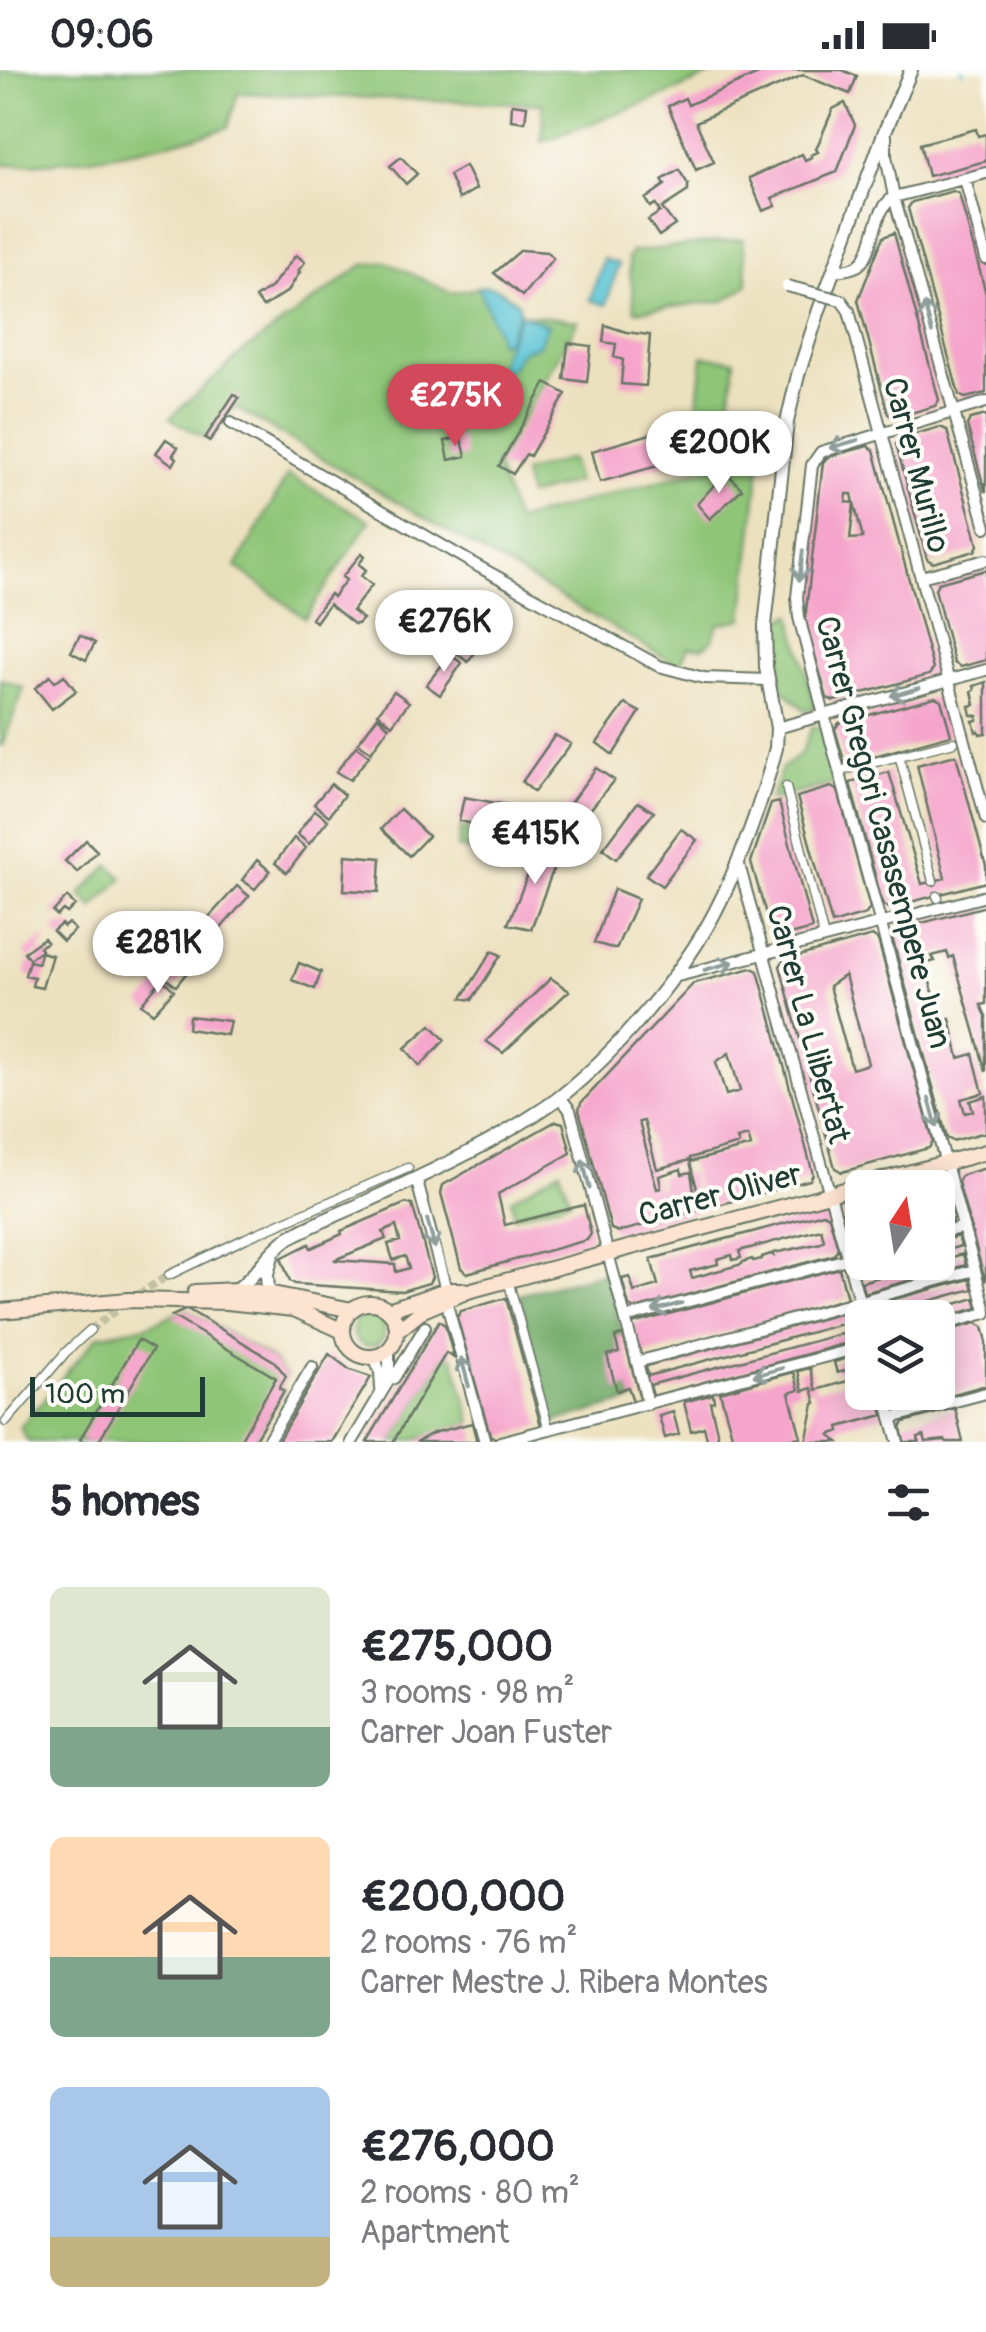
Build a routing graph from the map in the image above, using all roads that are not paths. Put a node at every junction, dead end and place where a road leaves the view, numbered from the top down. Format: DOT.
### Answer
graph roads {
  1 [pos="911,70"];
  2 [pos="886,131"];
  3 [pos="986,173"];
  4 [pos="964,179"];
  5 [pos="894,196"];
  6 [pos="986,259"];
  7 [pos="834,271"];
  8 [pos="787,286"];
  9 [pos="986,402"];
  10 [pos="954,412"];
  11 [pos="231,424"];
  12 [pos="883,433"];
  13 [pos="986,527"];
  14 [pos="986,560"];
  15 [pos="922,576"];
  16 [pos="986,670"];
  17 [pos="769,680"];
  18 [pos="949,680"];
  19 [pos="824,714"];
  20 [pos="777,728"];
  21 [pos="954,742"];
  22 [pos="900,755"];
  23 [pos="840,771"];
  24 [pos="786,787"];
  25 [pos="986,819"];
  26 [pos="737,860"];
  27 [pos="934,881"];
  28 [pos="986,896"];
  29 [pos="882,924"];
  30 [pos="824,938"];
  31 [pos="765,954"];
  32 [pos="674,977"];
  33 [pos="560,1097"];
  34 [pos="986,1152"];
  35 [pos="946,1163"];
  36 [pos="412,1173"];
  37 [pos="829,1194"];
  38 [pos="963,1227"];
  39 [pos="955,1229"];
  40 [pos="845,1252"];
  41 [pos="272,1253"];
  42 [pos="606,1253"];
  43 [pos="845,1260"];
  44 [pos="974,1270"];
  45 [pos="168,1275"];
  46 [pos="508,1280"];
  47 [pos="236,1290"];
  48 [pos="268,1293"];
  49 [pos="446,1296"];
  50 [pos="130,1300"];
  51 [pos="867,1300"];
  52 [pos="845,1306"];
  53 [pos="352,1310"];
  54 [pos="388,1310"];
  55 [pos="0,1311"];
  56 [pos="986,1312"];
  57 [pos="625,1318"];
  58 [pos="955,1321"];
  59 [pos="425,1327"];
  60 [pos="90,1330"];
  61 [pos="343,1331"];
  62 [pos="397,1331"];
  63 [pos="389,1349"];
  64 [pos="845,1351"];
  65 [pos="374,1356"];
  66 [pos="637,1362"];
  67 [pos="312,1367"];
  68 [pos="389,1380"];
  69 [pos="986,1392"];
  70 [pos="380,1394"];
  71 [pos="648,1404"];
  72 [pos="889,1410"];
  73 [pos="891,1418"];
  74 [pos="6,1422"];
  75 [pos="549,1430"];
  76 [pos="267,1442"];
  77 [pos="352,1442"];
  78 [pos="485,1442"];
  79 [pos="500,1442"];
  80 [pos="898,1442"];
  1 -- 2 [label="street"];
  2 -- 5 [label="street"];
  2 -- 7 [label="street"];
  3 -- 4 [label="street"];
  4 -- 5 [label="street"];
  4 -- 6 [label="street"];
  5 -- 7 [label="street"];
  10 -- 5 [label="street, one-way"];
  7 -- 17 [label="street"];
  8 -- 12 [label="street, Carrer Murillo, bridge"];
  9 -- 10 [label="street"];
  10 -- 12 [label="street"];
  10 -- 13 [label="street"];
  11 -- 17 [label="street"];
  12 -- 15 [label="street, Carrer Murillo"];
  12 -- 19 [label="street, Carrer Gregori Casasempere Juan, one-way"];
  14 -- 15 [label="street"];
  15 -- 18 [label="street, Carrer Murillo"];
  16 -- 18 [label="street"];
  17 -- 20 [label="street"];
  18 -- 19 [label="street, one-way"];
  18 -- 25 [label="street, Carrer Murillo"];
  19 -- 20 [label="street"];
  19 -- 23 [label="street, Carrer Gregori Casasempere Juan"];
  20 -- 26 [label="street"];
  21 -- 22 [label="street"];
  22 -- 23 [label="street"];
  22 -- 27 [label="street"];
  23 -- 29 [label="street, Carrer Gregori Casasempere Juan"];
  24 -- 30 [label="street"];
  26 -- 31 [label="street, Carrer La Llibertat"];
  26 -- 32 [label="street"];
  28 -- 29 [label="street"];
  29 -- 30 [label="street"];
  29 -- 35 [label="street, Carrer Gregori Casasempere Juan, one-way"];
  30 -- 31 [label="street"];
  32 -- 31 [label="street, one-way"];
  31 -- 37 [label="street, Carrer La Llibertat"];
  32 -- 33 [label="street"];
  33 -- 36 [label="street"];
  42 -- 33 [label="street, one-way"];
  34 -- 35 [label="main road, Carrer Oliver"];
  35 -- 37 [label="main road, Carrer Oliver"];
  35 -- 38 [label="street, Carrer Gregori Casasempere Juan"];
  36 -- 41 [label="street"];
  36 -- 45 [label="street"];
  36 -- 49 [label="street, one-way"];
  37 -- 40 [label="street, Carrer La Llibertat"];
  37 -- 42 [label="main road, Carrer Oliver"];
  38 -- 39 [label="street"];
  38 -- 44 [label="street, Carrer Gregori Casasempere Juan"];
  41 -- 47 [label="street"];
  41 -- 48 [label="street"];
  42 -- 46 [label="main road, Carrer Oliver"];
  42 -- 57 [label="street"];
  43 -- 57 [label="street, one-way"];
  44 -- 51 [label="street"];
  44 -- 56 [label="street, Carrer Gregori Casasempere Juan"];
  46 -- 49 [label="main road, Carrer Oliver"];
  46 -- 75 [label="street"];
  47 -- 48 [label="main road"];
  47 -- 50 [label="main road"];
  48 -- 53 [label="main road"];
  49 -- 54 [label="main road, Carrer Oliver"];
  49 -- 62 [label="main road"];
  78 -- 49 [label="street, one-way"];
  50 -- 55 [label="main road"];
  50 -- 61 [label="main road"];
  52 -- 66 [label="street"];
  53 -- 54 [label="main road"];
  53 -- 61 [label="main road"];
  54 -- 62 [label="main road"];
  56 -- 58 [label="street"];
  57 -- 66 [label="street"];
  59 -- 68 [label="street"];
  60 -- 74 [label="street"];
  61 -- 65 [label="main road"];
  62 -- 63 [label="main road"];
  63 -- 65 [label="main road"];
  63 -- 68 [label="street"];
  64 -- 71 [label="street, one-way"];
  65 -- 70 [label="street"];
  66 -- 71 [label="street"];
  67 -- 76 [label="street"];
  68 -- 70 [label="street"];
  69 -- 73 [label="street"];
  70 -- 77 [label="street"];
  71 -- 75 [label="street"];
  72 -- 73 [label="street"];
  73 -- 80 [label="street"];
  75 -- 79 [label="street"];
}
